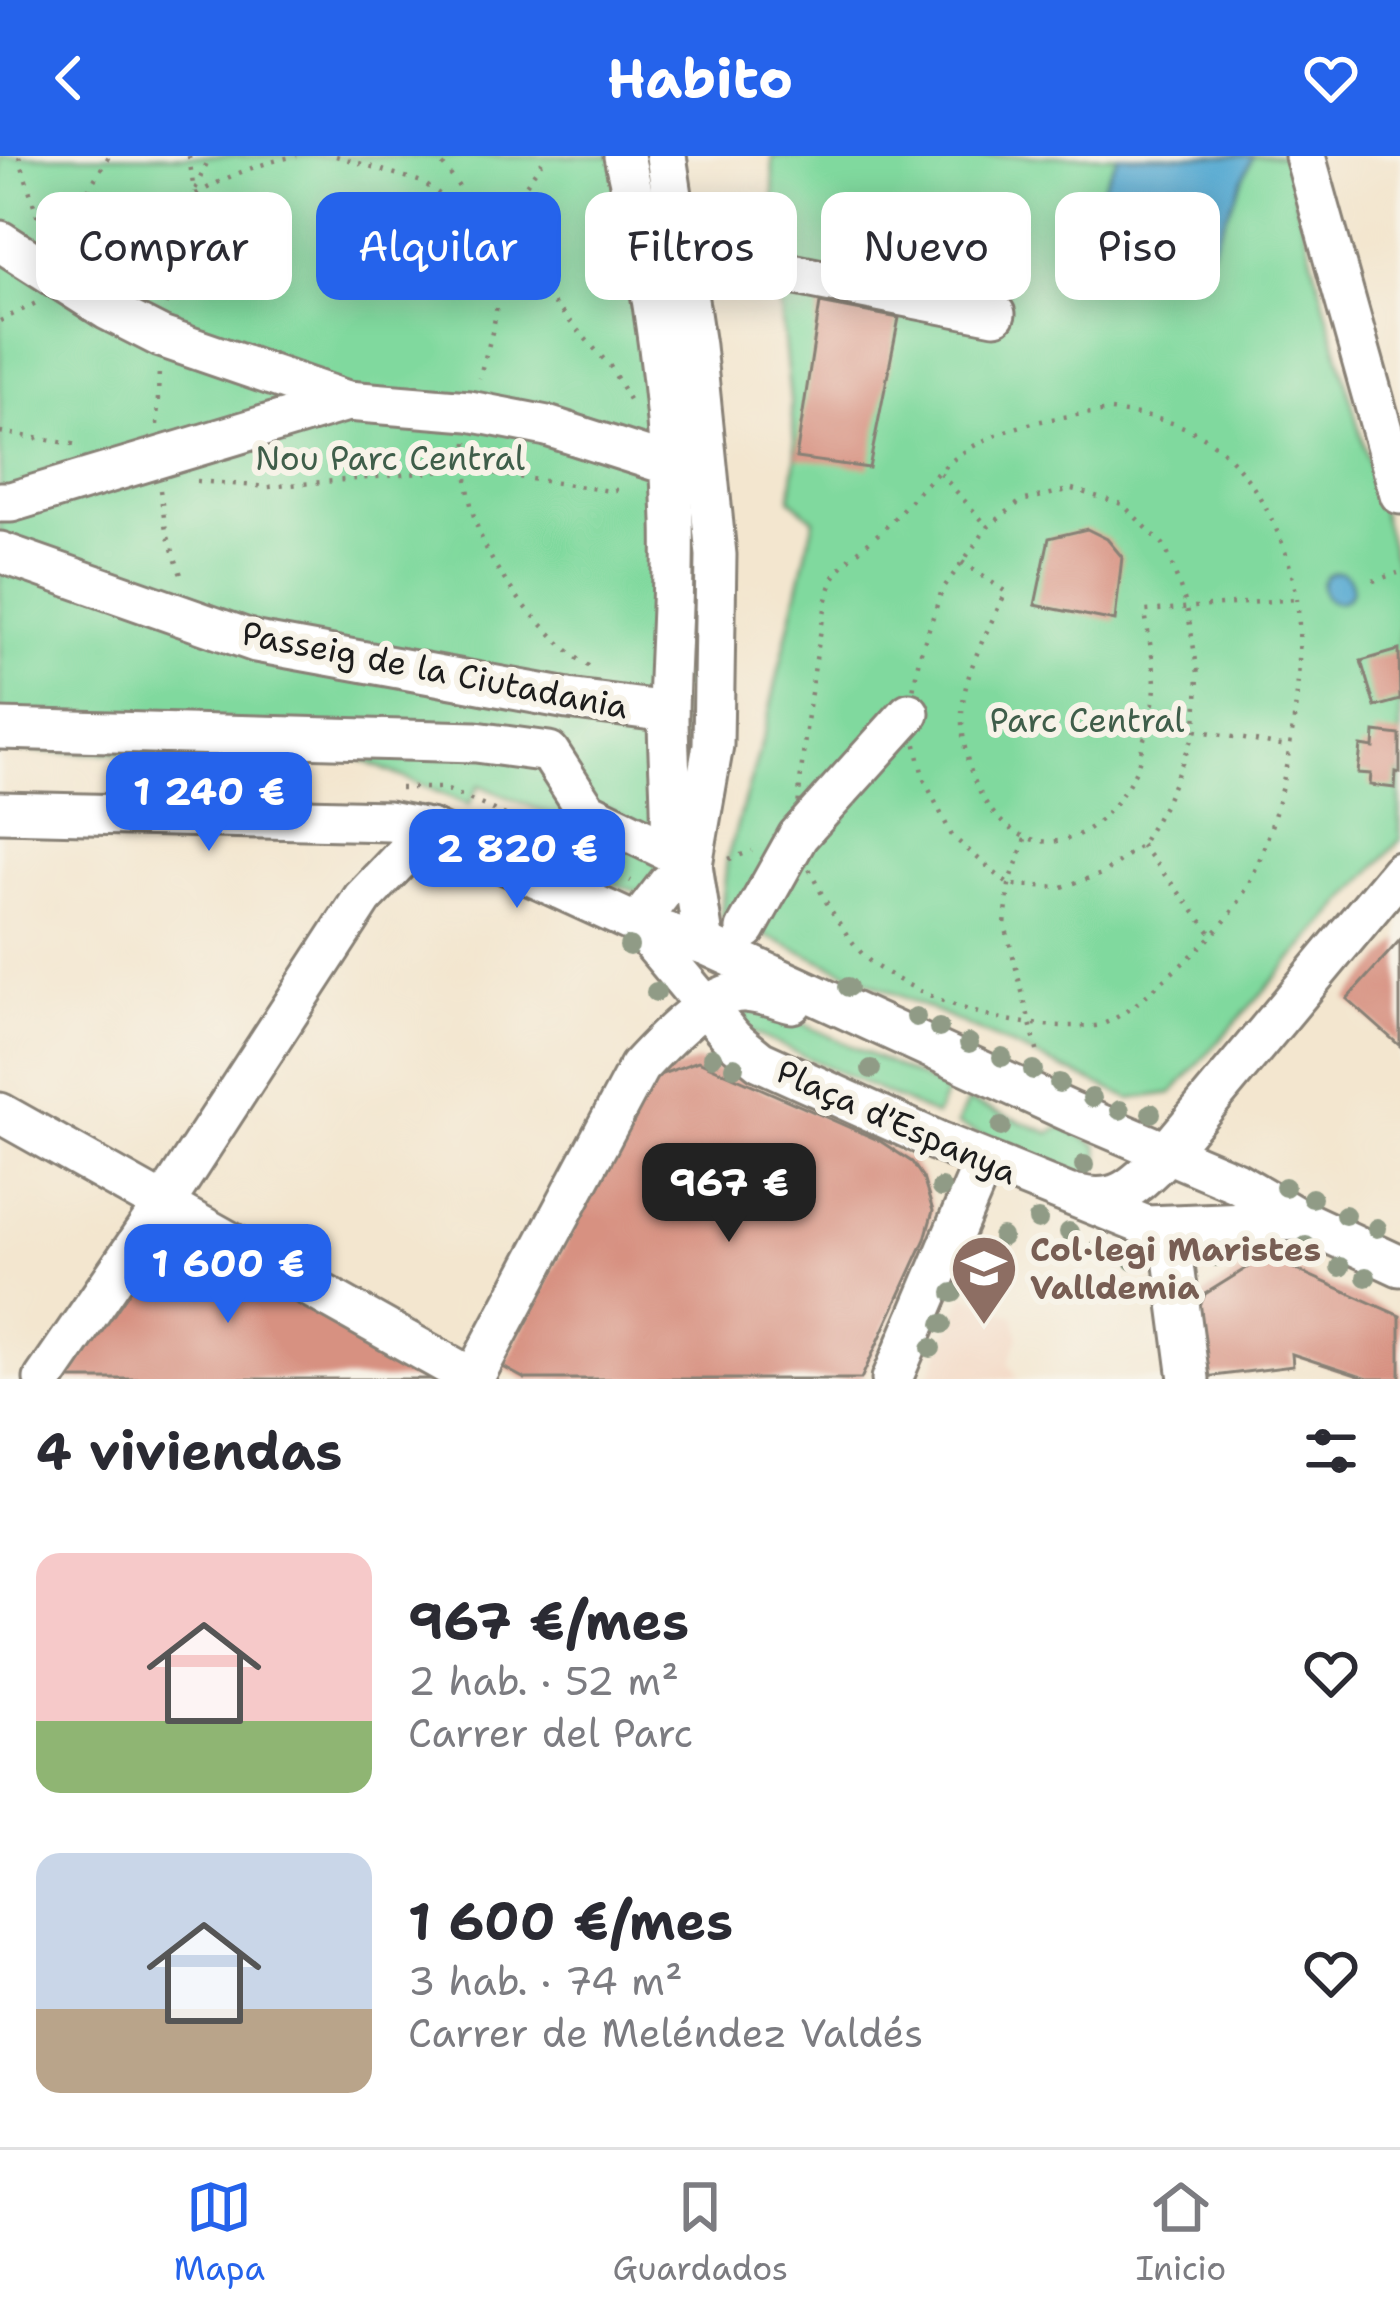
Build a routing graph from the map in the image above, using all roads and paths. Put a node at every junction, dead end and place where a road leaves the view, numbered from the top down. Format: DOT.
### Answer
graph roads {
  1 [pos="19,156"];
  2 [pos="109,156"];
  3 [pos="189,156"];
  4 [pos="210,156"];
  5 [pos="297,156"];
  6 [pos="336,156"];
  7 [pos="434,156"];
  8 [pos="546,156"];
  9 [pos="624,156"];
  10 [pos="666,156"];
  11 [pos="1305,156"];
  12 [pos="87,192"];
  13 [pos="194,192"];
  14 [pos="436,192"];
  15 [pos="458,192"];
  16 [pos="521,192"];
  17 [pos="671,192"];
  18 [pos="36,208"];
  19 [pos="0,241"];
  20 [pos="36,264"];
  21 [pos="797,275"];
  22 [pos="36,295"];
  23 [pos="97,300"];
  24 [pos="166,300"];
  25 [pos="496,300"];
  26 [pos="551,300"];
  27 [pos="687,300"];
  28 [pos="995,314"];
  29 [pos="0,321"];
  30 [pos="161,337"];
  31 [pos="1384,394"];
  32 [pos="347,401"];
  33 [pos="632,403"];
  34 [pos="469,411"];
  35 [pos="0,432"];
  36 [pos="93,447"];
  37 [pos="159,460"];
  38 [pos="465,470"];
  39 [pos="939,472"];
  40 [pos="670,478"];
  41 [pos="1400,494"];
  42 [pos="0,502"];
  43 [pos="988,527"];
  44 [pos="0,552"];
  45 [pos="962,562"];
  46 [pos="1398,573"];
  47 [pos="1373,581"];
  48 [pos="1297,599"];
  49 [pos="1187,607"];
  50 [pos="205,624"];
  51 [pos="594,669"];
  52 [pos="668,712"];
  53 [pos="909,713"];
  54 [pos="0,729"];
  55 [pos="1196,730"];
  56 [pos="1287,747"];
  57 [pos="0,812"];
  58 [pos="429,829"];
  59 [pos="798,836"];
  60 [pos="1025,839"];
  61 [pos="1141,844"];
  62 [pos="692,865"];
  63 [pos="1400,872"];
  64 [pos="1009,885"];
  65 [pos="637,924"];
  66 [pos="746,929"];
  67 [pos="1212,934"];
  68 [pos="704,944"];
  69 [pos="771,998"];
  70 [pos="706,1007"];
  71 [pos="884,1026"];
  72 [pos="1030,1027"];
  73 [pos="1039,1058"];
  74 [pos="1071,1112"];
  75 [pos="0,1113"];
  76 [pos="1108,1127"];
  77 [pos="1166,1153"];
  78 [pos="984,1162"];
  79 [pos="1038,1185"];
  80 [pos="1090,1198"];
  81 [pos="164,1204"];
  82 [pos="1301,1220"];
  83 [pos="1169,1227"];
  84 [pos="1400,1266"];
  85 [pos="44,1379"];
  86 [pos="474,1379"];
  87 [pos="892,1379"];
  88 [pos="1189,1379"];
  1 -- 18 [label="path"];
  2 -- 12 [label="path"];
  3 -- 13 [label="path"];
  4 -- 13 [label="path"];
  5 -- 13 [label="path"];
  6 -- 14 [label="path"];
  7 -- 15 [label="path"];
  8 -- 16 [label="path"];
  9 -- 40 [label="street"];
  10 -- 17 [label="street"];
  11 -- 31 [label="street"];
  19 -- 20 [label="street"];
  21 -- 28 [label="street"];
  22 -- 29 [label="path"];
  23 -- 30 [label="street"];
  24 -- 30 [label="path"];
  25 -- 34 [label="path"];
  26 -- 33 [label="path"];
  27 -- 62 [label="street"];
  30 -- 32 [label="street"];
  30 -- 37 [label="path"];
  31 -- 41 [label="street"];
  32 -- 34 [label="street"];
  32 -- 37 [label="street"];
  34 -- 38 [label="path"];
  34 -- 40 [label="street"];
  35 -- 36 [label="path"];
  37 -- 38 [label="path"];
  37 -- 42 [label="street"];
  37 -- 50 [label="path"];
  38 -- 40 [label="path"];
  38 -- 51 [label="path"];
  39 -- 43 [label="path"];
  39 -- 48 [label="path"];
  39 -- 59 [label="path"];
  40 -- 52 [label="street"];
  43 -- 45 [label="path"];
  43 -- 49 [label="path"];
  44 -- 50 [label="street, Passeig de la Ciutadania"];
  45 -- 53 [label="path"];
  45 -- 60 [label="path"];
  46 -- 47 [label="path"];
  48 -- 49 [label="path"];
  48 -- 56 [label="path"];
  49 -- 55 [label="path"];
  49 -- 60 [label="path"];
  50 -- 52 [label="street, Passeig de la Ciutadania"];
  52 -- 54 [label="street"];
  53 -- 59 [label="street"];
  53 -- 64 [label="path"];
  55 -- 56 [label="path"];
  55 -- 61 [label="path"];
  56 -- 67 [label="path"];
  57 -- 58 [label="street"];
  58 -- 65 [label="street"];
  58 -- 81 [label="street"];
  59 -- 66 [label="street"];
  59 -- 72 [label="path"];
  60 -- 64 [label="path"];
  61 -- 64 [label="path"];
  61 -- 67 [label="path"];
  62 -- 65 [label="street"];
  62 -- 68 [label="street"];
  63 -- 77 [label="street"];
  64 -- 72 [label="path"];
  65 -- 68 [label="street, Plaça d'Espanya"];
  65 -- 70 [label="street, Plaça d'Espanya"];
  67 -- 72 [label="path"];
  68 -- 71 [label="street, Plaça d'Espanya"];
  69 -- 70 [label="street, Plaça d'Espanya"];
  69 -- 71 [label="street, Plaça d'Espanya"];
  69 -- 74 [label="street, Plaça d'Espanya"];
  70 -- 78 [label="street, Plaça d'Espanya"];
  70 -- 86 [label="street"];
  71 -- 74 [label="street, Plaça d'Espanya"];
  72 -- 73 [label="path"];
  74 -- 76 [label="street, Plaça d'Espanya"];
  75 -- 81 [label="street"];
  76 -- 77 [label="street, Plaça d'Espanya"];
  76 -- 80 [label="street"];
  77 -- 80 [label="street"];
  77 -- 82 [label="street, Plaça d'Espanya"];
  78 -- 79 [label="street, Plaça d'Espanya"];
  78 -- 87 [label="street"];
  79 -- 80 [label="street, Plaça d'Espanya"];
  79 -- 83 [label="street, Plaça d'Espanya"];
  81 -- 85 [label="street"];
  81 -- 86 [label="street"];
  82 -- 83 [label="street, Plaça d'Espanya"];
  82 -- 84 [label="street"];
  83 -- 88 [label="street"];
}
